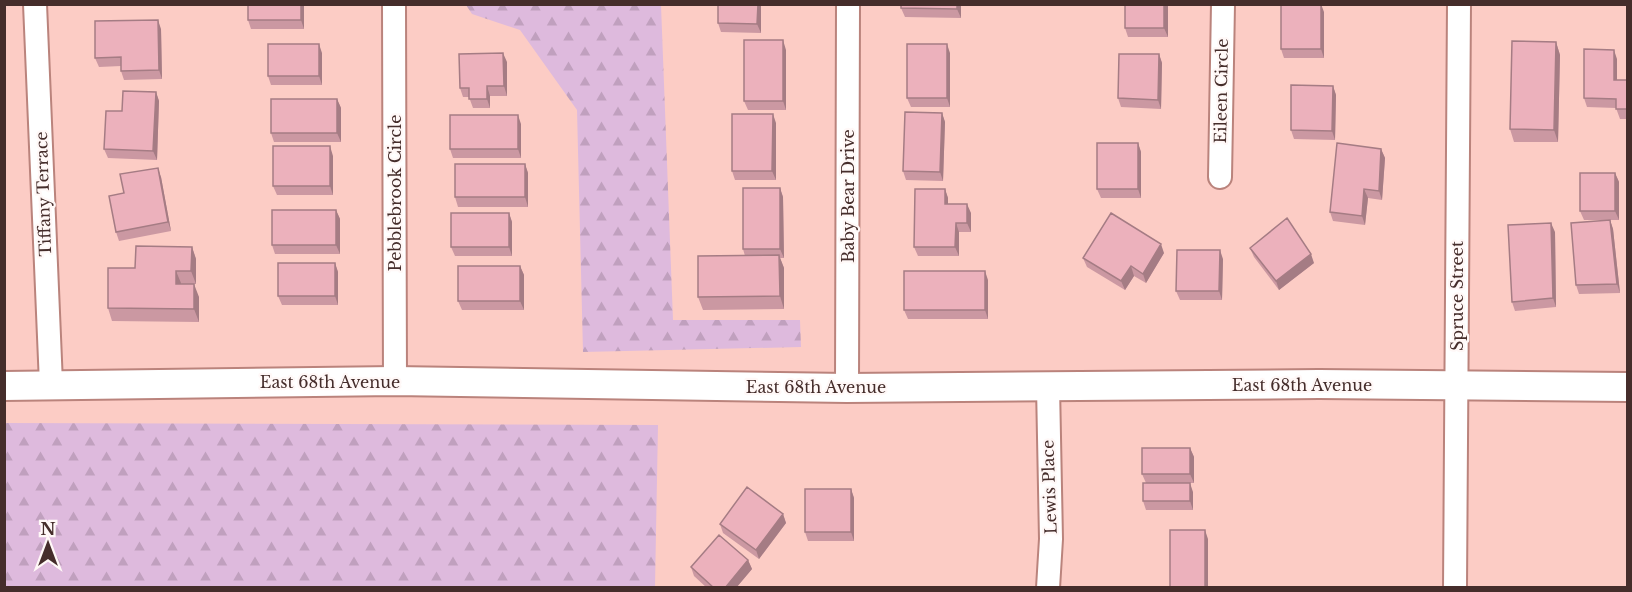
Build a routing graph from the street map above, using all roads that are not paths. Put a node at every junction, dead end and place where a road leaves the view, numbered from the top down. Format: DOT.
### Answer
graph roads {
  1 [pos="35,4"];
  2 [pos="394,4"];
  3 [pos="848,4"];
  4 [pos="1222,4"];
  5 [pos="1459,4"];
  6 [pos="1220,177"];
  7 [pos="395,381"];
  8 [pos="51,384"];
  9 [pos="4,386"];
  10 [pos="1048,386"];
  11 [pos="1456,387"];
  12 [pos="1628,387"];
  13 [pos="847,388"];
  14 [pos="1048,588"];
  15 [pos="1455,588"];
  1 -- 8 [label="street, Tiffany Terrace"];
  2 -- 7 [label="street, Pebblebrook Circle"];
  3 -- 13 [label="street, Baby Bear Drive"];
  4 -- 6 [label="street, Eileen Circle"];
  5 -- 11 [label="street, Spruce Street"];
  7 -- 8 [label="street, East 68th Avenue"];
  7 -- 13 [label="street, East 68th Avenue"];
  8 -- 9 [label="street, East 68th Avenue"];
  10 -- 11 [label="street, East 68th Avenue"];
  10 -- 13 [label="street, East 68th Avenue"];
  10 -- 14 [label="street, Lewis Place"];
  11 -- 12 [label="street, East 68th Avenue"];
  11 -- 15 [label="street, Spruce Street"];
}
